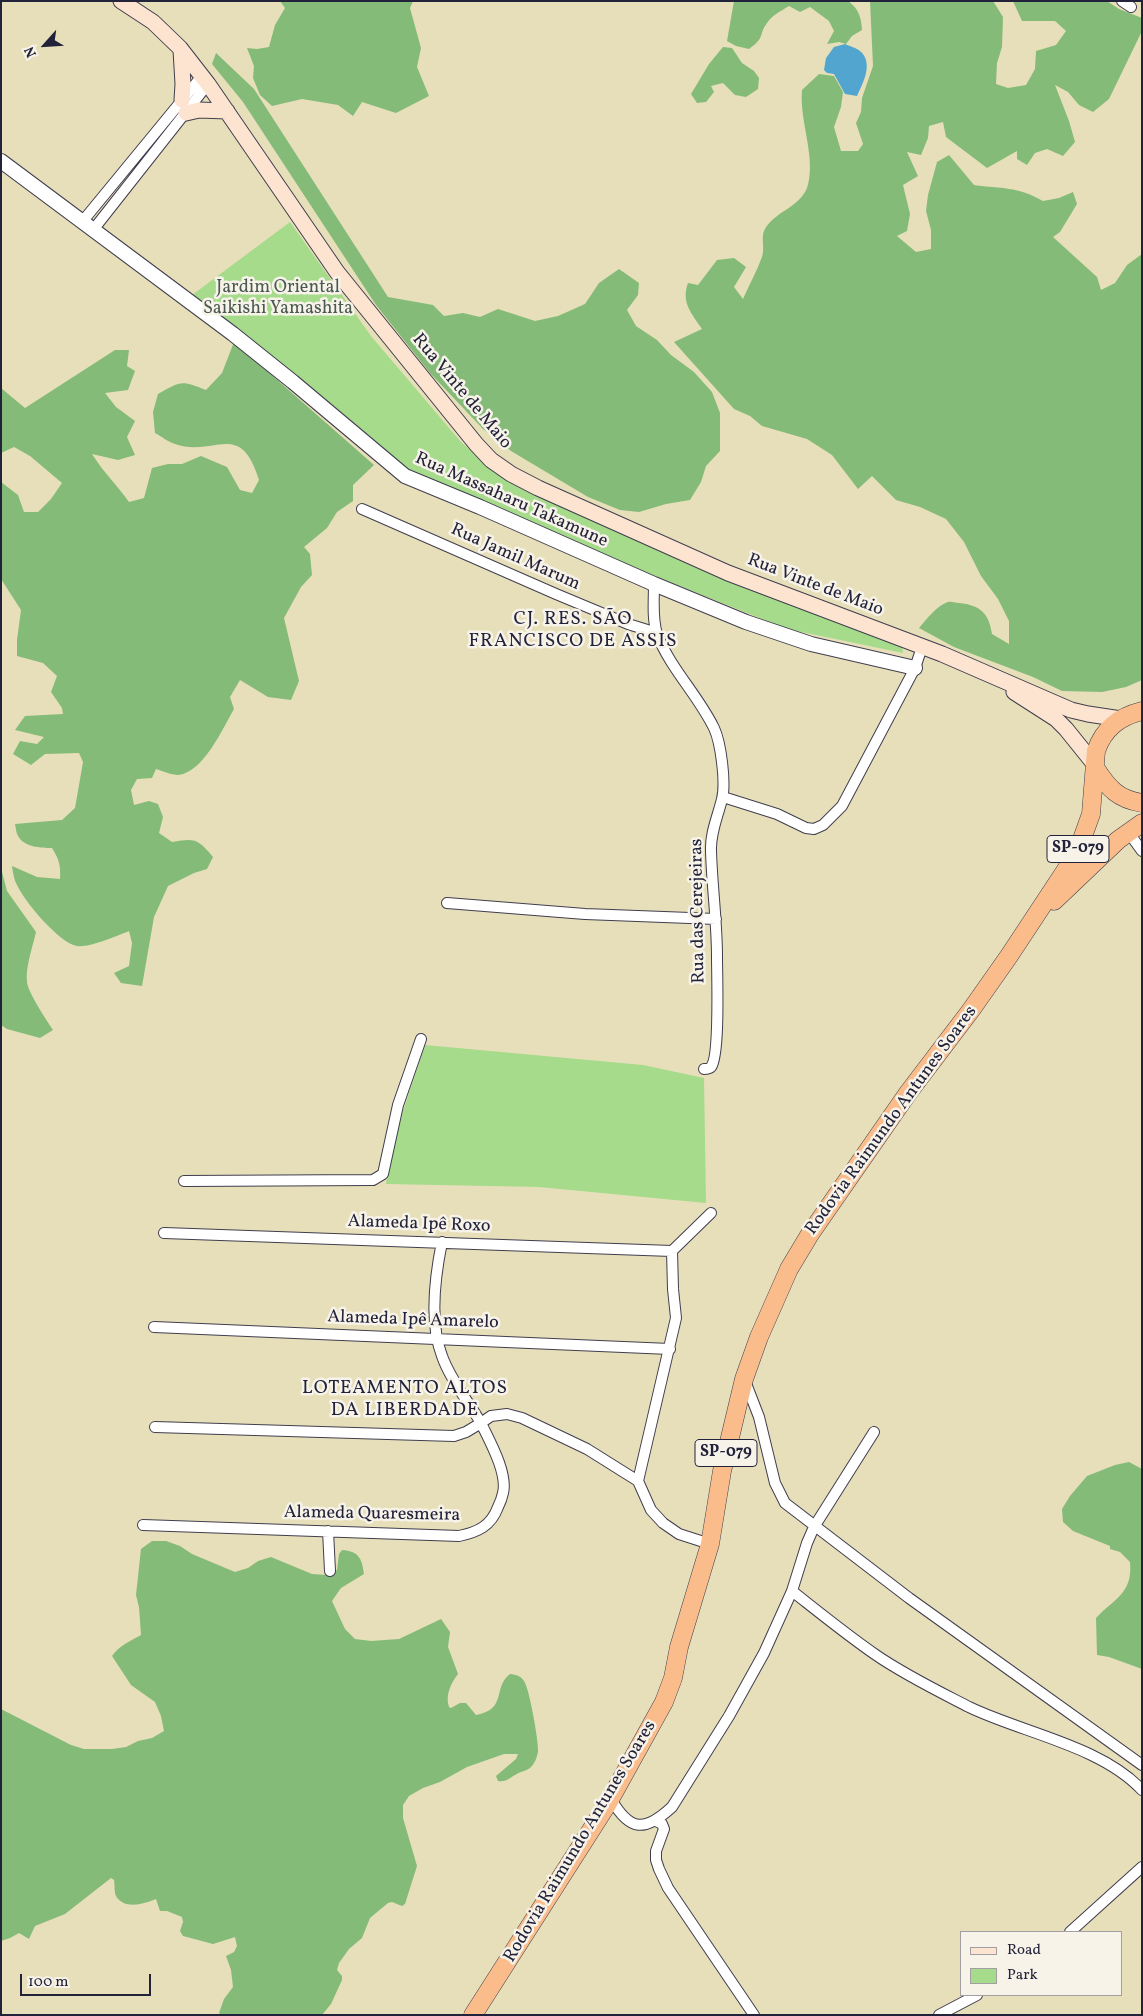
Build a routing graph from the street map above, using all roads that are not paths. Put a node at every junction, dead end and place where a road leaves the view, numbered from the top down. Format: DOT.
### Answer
graph roads {
  1 [pos="121,1"];
  2 [pos="180,48"];
  3 [pos="205,80"];
  4 [pos="184,107"];
  5 [pos="227,112"];
  6 [pos="1,162"];
  7 [pos="88,226"];
  8 [pos="362,509"];
  9 [pos="654,584"];
  10 [pos="657,633"];
  11 [pos="922,647"];
  12 [pos="915,668"];
  13 [pos="986,673"];
  14 [pos="1133,715"];
  15 [pos="1095,767"];
  16 [pos="723,797"];
  17 [pos="1142,803"];
  18 [pos="1135,828"];
  19 [pos="1142,851"];
  20 [pos="447,904"];
  21 [pos="1035,918"];
  22 [pos="716,919"];
  23 [pos="421,1039"];
  24 [pos="704,1069"];
  25 [pos="184,1180"];
  26 [pos="712,1213"];
  27 [pos="164,1233"];
  28 [pos="442,1242"];
  29 [pos="672,1251"];
  30 [pos="154,1327"];
  31 [pos="438,1338"];
  32 [pos="670,1349"];
  33 [pos="744,1379"];
  34 [pos="481,1423"];
  35 [pos="155,1427"];
  36 [pos="874,1432"];
  37 [pos="638,1481"];
  38 [pos="144,1525"];
  39 [pos="814,1526"];
  40 [pos="328,1531"];
  41 [pos="710,1544"];
  42 [pos="330,1571"];
  43 [pos="792,1591"];
  44 [pos="1142,1765"];
  45 [pos="1142,1790"];
  46 [pos="611,1799"];
  47 [pos="656,1821"];
  48 [pos="1142,1866"];
  49 [pos="1071,1931"];
  50 [pos="975,1996"];
  51 [pos="473,2015"];
  52 [pos="754,2015"];
  53 [pos="939,2015"];
  1 -- 2 [label="main road, Rua Vinte de Maio"];
  2 -- 3 [label="main road, Rua Vinte de Maio"];
  2 -- 4 [label="main road"];
  3 -- 4 [label="street"];
  3 -- 5 [label="main road, Rua Vinte de Maio"];
  4 -- 5 [label="main road"];
  4 -- 7 [label="street"];
  5 -- 11 [label="main road, Rua Vinte de Maio"];
  6 -- 7 [label="street, Rua Massaharu Takamune"];
  7 -- 9 [label="street, Rua Massaharu Takamune"];
  8 -- 10 [label="street, Rua Jamil Marum"];
  9 -- 10 [label="street, Rua das Cerejeiras"];
  9 -- 12 [label="street, Rua Massaharu Takamune"];
  10 -- 16 [label="street, Rua das Cerejeiras"];
  11 -- 12 [label="street"];
  11 -- 13 [label="main road, Rua Vinte de Maio"];
  12 -- 16 [label="street"];
  13 -- 14 [label="main road, Rua Vinte de Maio"];
  13 -- 15 [label="main road, Rua Vinte de Maio"];
  14 -- 15 [label="highway, SP-079"];
  15 -- 17 [label="highway"];
  15 -- 21 [label="highway, SP-079"];
  16 -- 22 [label="street, Rua das Cerejeiras"];
  18 -- 19 [label="street"];
  18 -- 21 [label="highway, SP-079"];
  20 -- 22 [label="street"];
  21 -- 33 [label="highway, Rodovia Raimundo Antunes Soares / SP-079"];
  22 -- 24 [label="street, Rua das Cerejeiras"];
  23 -- 25 [label="street"];
  26 -- 29 [label="street"];
  27 -- 28 [label="street, Alameda Ipê Roxo"];
  28 -- 29 [label="street, Alameda Ipê Roxo"];
  28 -- 31 [label="street, Alameda Quaresmeira"];
  29 -- 32 [label="street"];
  30 -- 31 [label="street, Alameda Ipê Amarelo"];
  31 -- 32 [label="street, Alameda Ipê Amarelo"];
  31 -- 34 [label="street, Alameda Quaresmeira"];
  32 -- 37 [label="street"];
  33 -- 39 [label="street"];
  33 -- 41 [label="highway, Rodovia Raimundo Antunes Soares / SP-079"];
  34 -- 35 [label="street"];
  34 -- 37 [label="street"];
  34 -- 40 [label="street, Alameda Quaresmeira"];
  36 -- 39 [label="street"];
  37 -- 41 [label="street"];
  38 -- 40 [label="street, Alameda Quaresmeira"];
  39 -- 43 [label="street"];
  39 -- 44 [label="street"];
  40 -- 42 [label="street"];
  41 -- 46 [label="highway, Rodovia Raimundo Antunes Soares / SP-079"];
  43 -- 45 [label="street"];
  43 -- 47 [label="street"];
  46 -- 47 [label="street"];
  46 -- 51 [label="highway, Rodovia Raimundo Antunes Soares / SP-079"];
  47 -- 52 [label="street"];
  48 -- 49 [label="street"];
  50 -- 53 [label="street"];
}
